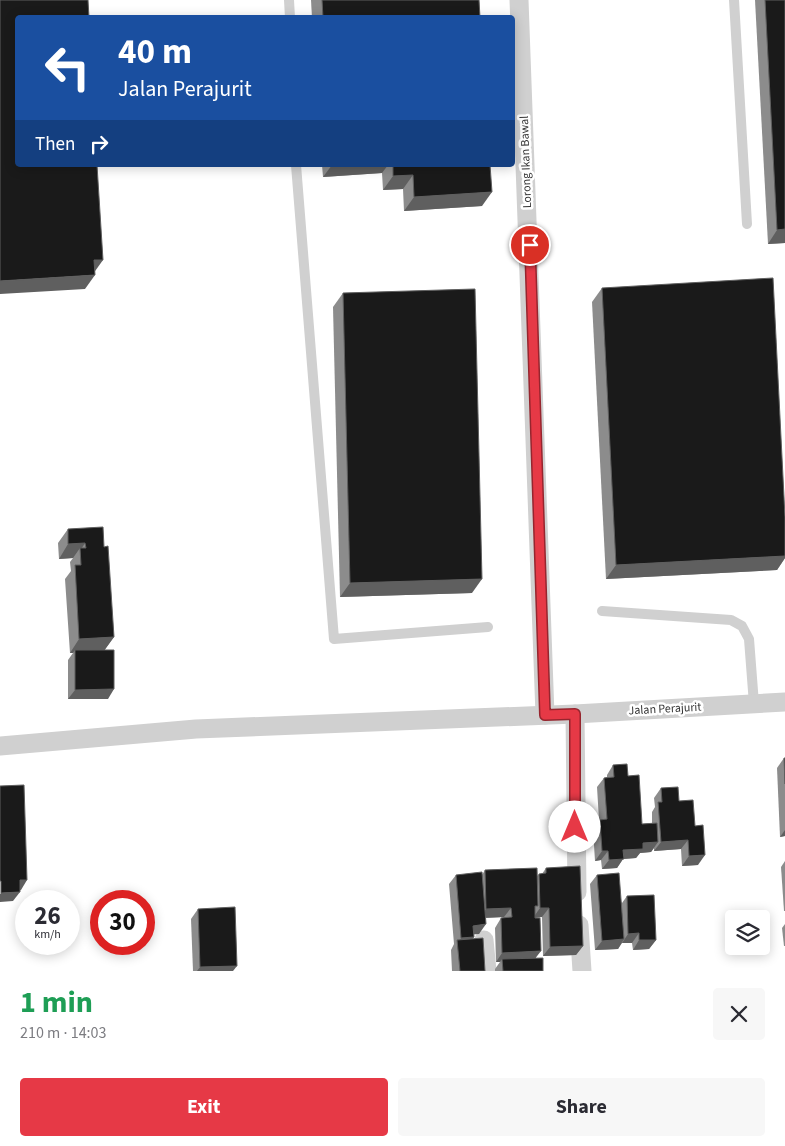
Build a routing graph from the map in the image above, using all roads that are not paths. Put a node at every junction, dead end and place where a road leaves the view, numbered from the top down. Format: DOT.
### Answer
graph roads {
  1 [pos="289,0"];
  2 [pos="519,0"];
  3 [pos="734,0"];
  4 [pos="290,15"];
  5 [pos="296,167"];
  6 [pos="747,224"];
  7 [pos="602,611"];
  8 [pos="488,627"];
  9 [pos="785,702"];
  10 [pos="754,704"];
  11 [pos="575,714"];
  12 [pos="545,715"];
  13 [pos="0,746"];
  14 [pos="484,940"];
  15 [pos="486,971"];
  16 [pos="582,971"];
  1 -- 4 [label="lane"];
  2 -- 12 [label="street, Lorong Ikan Bawal"];
  3 -- 6 [label="lane"];
  5 -- 8 [label="lane"];
  7 -- 10 [label="lane"];
  9 -- 10 [label="street, Jalan Perajurit"];
  10 -- 11 [label="street, Jalan Perajurit"];
  11 -- 12 [label="street, Jalan Perajurit"];
  11 -- 16 [label="street"];
  12 -- 13 [label="street, Jalan Perajurit"];
  14 -- 15 [label="street"];
}
